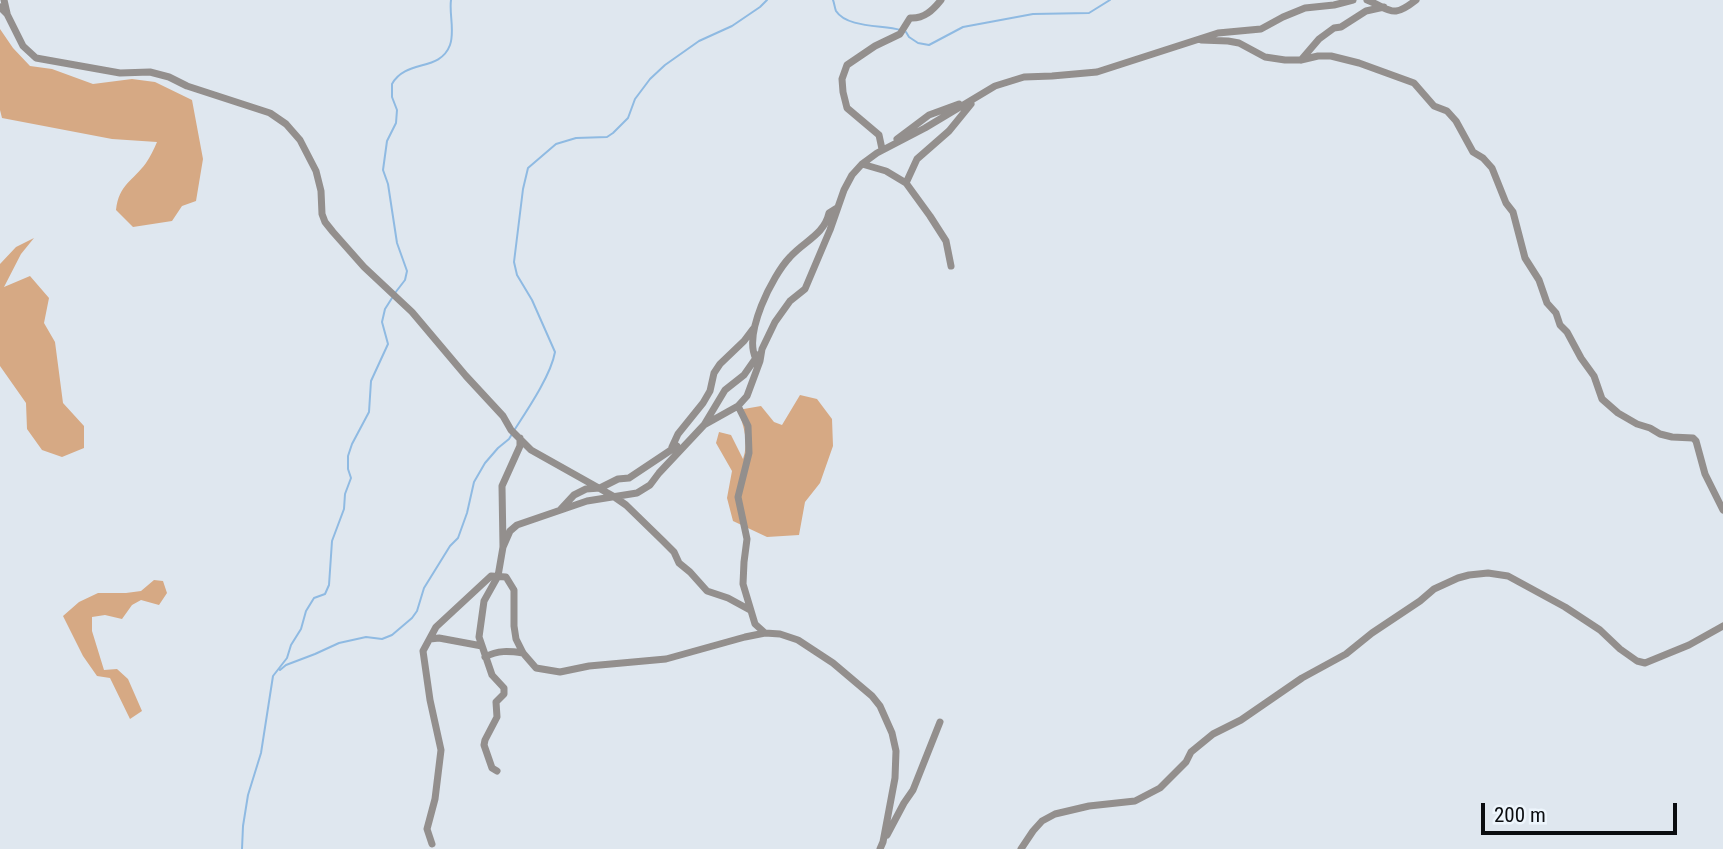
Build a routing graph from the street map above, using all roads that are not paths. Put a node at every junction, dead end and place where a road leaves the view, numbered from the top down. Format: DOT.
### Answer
graph roads {
  1 [pos="4,0"];
  2 [pos="941,0"];
  3 [pos="1353,0"];
  4 [pos="1367,0"];
  5 [pos="1416,0"];
  6 [pos="0,7"];
  7 [pos="1384,7"];
  8 [pos="7,14"];
  9 [pos="1197,40"];
  10 [pos="1301,60"];
  11 [pos="973,99"];
  12 [pos="880,151"];
  13 [pos="862,164"];
  14 [pos="906,183"];
  15 [pos="838,207"];
  16 [pos="951,266"];
  17 [pos="755,326"];
  18 [pos="762,349"];
  19 [pos="756,359"];
  20 [pos="738,406"];
  21 [pos="704,425"];
  22 [pos="516,434"];
  23 [pos="687,442"];
  24 [pos="672,447"];
  25 [pos="600,488"];
  26 [pos="613,496"];
  27 [pos="560,510"];
  28 [pos="1723,510"];
  29 [pos="503,547"];
  30 [pos="498,576"];
  31 [pos="750,610"];
  32 [pos="1723,626"];
  33 [pos="765,633"];
  34 [pos="430,639"];
  35 [pos="482,646"];
  36 [pos="523,653"];
  37 [pos="485,657"];
  38 [pos="940,722"];
  39 [pos="496,771"];
  40 [pos="432,844"];
  41 [pos="881,845"];
  42 [pos="1021,849"];
  1 -- 8 [label="street"];
  2 -- 12 [label="street"];
  3 -- 9 [label="street"];
  4 -- 7 [label="street"];
  5 -- 7 [label="street"];
  6 -- 8 [label="street"];
  7 -- 10 [label="street"];
  8 -- 22 [label="street"];
  9 -- 10 [label="street"];
  9 -- 11 [label="street"];
  10 -- 28 [label="street"];
  11 -- 12 [label="street"];
  11 -- 14 [label="street"];
  12 -- 13 [label="street"];
  13 -- 14 [label="street"];
  13 -- 15 [label="street"];
  14 -- 16 [label="street"];
  15 -- 17 [label="street"];
  15 -- 18 [label="street"];
  17 -- 19 [label="street"];
  17 -- 24 [label="street"];
  18 -- 19 [label="street"];
  18 -- 20 [label="street"];
  19 -- 21 [label="street"];
  20 -- 21 [label="street"];
  20 -- 31 [label="street"];
  21 -- 23 [label="street"];
  22 -- 25 [label="street"];
  22 -- 29 [label="street"];
  23 -- 24 [label="street"];
  23 -- 26 [label="street"];
  24 -- 25 [label="street"];
  25 -- 26 [label="street"];
  25 -- 27 [label="street"];
  26 -- 27 [label="street"];
  26 -- 31 [label="street"];
  27 -- 29 [label="street"];
  29 -- 30 [label="street"];
  30 -- 34 [label="street"];
  30 -- 35 [label="street"];
  30 -- 36 [label="street"];
  31 -- 33 [label="street"];
  32 -- 42 [label="street"];
  33 -- 36 [label="street"];
  33 -- 41 [label="street"];
  34 -- 35 [label="street"];
  34 -- 40 [label="street"];
  35 -- 37 [label="street"];
  36 -- 37 [label="street"];
  37 -- 39 [label="street"];
  38 -- 41 [label="street"];
}
